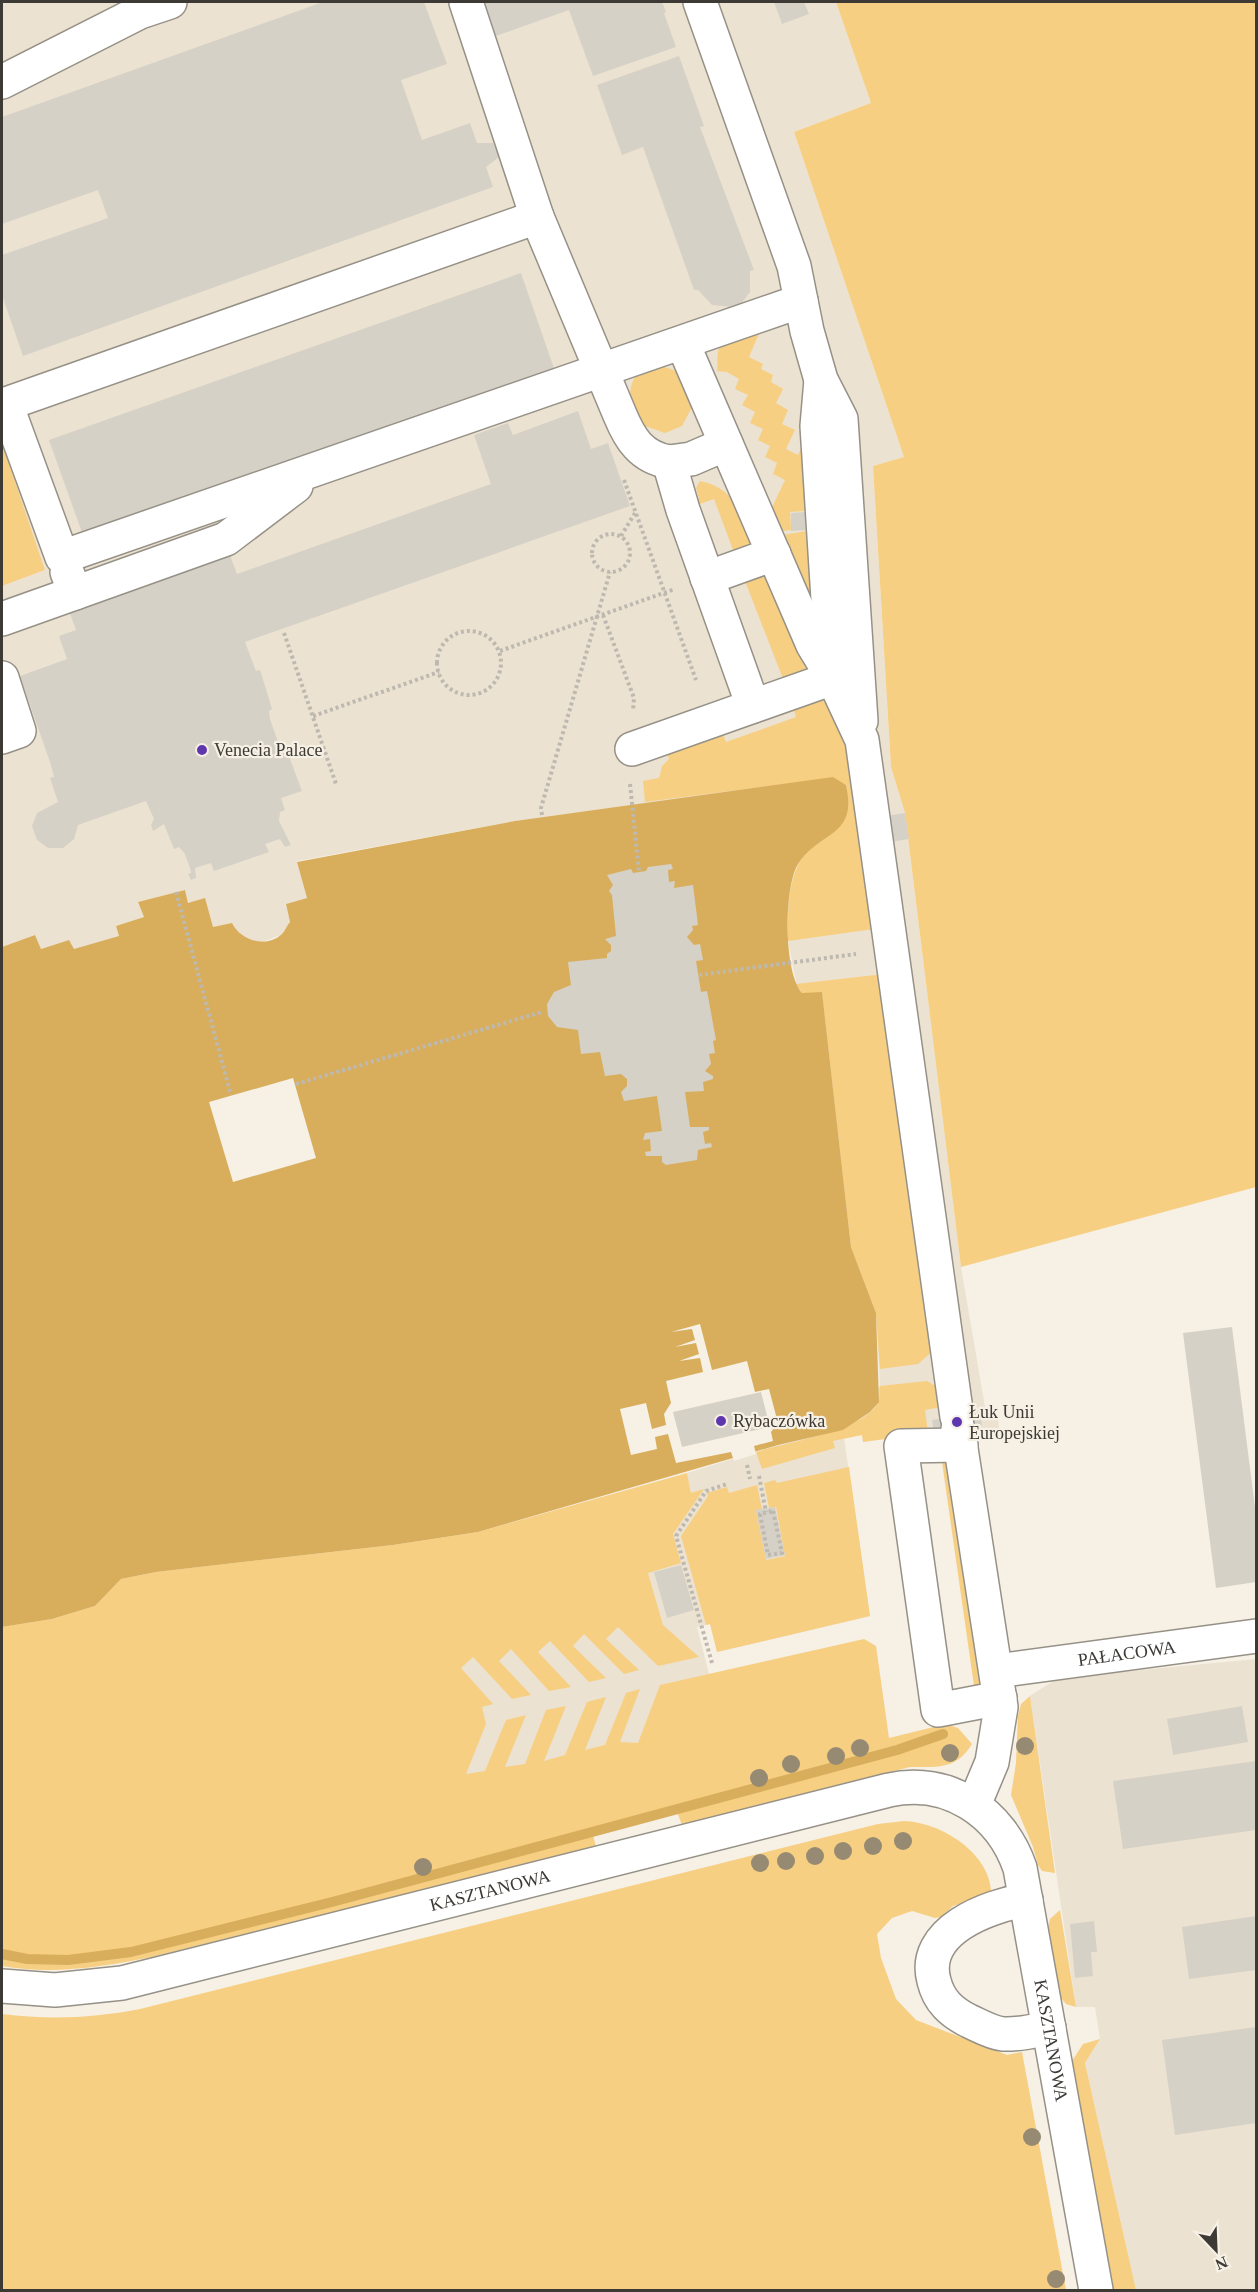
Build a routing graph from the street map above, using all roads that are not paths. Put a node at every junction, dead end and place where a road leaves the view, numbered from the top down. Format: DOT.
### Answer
graph roads {
  1 [pos="170,2"];
  2 [pos="466,2"];
  3 [pos="700,2"];
  4 [pos="2,82"];
  5 [pos="537,217"];
  6 [pos="801,301"];
  7 [pos="683,344"];
  8 [pos="602,372"];
  9 [pos="821,380"];
  10 [pos="726,444"];
  11 [pos="669,462"];
  12 [pos="316,470"];
  13 [pos="774,554"];
  14 [pos="62,557"];
  15 [pos="707,578"];
  16 [pos="75,593"];
  17 [pos="2,619"];
  18 [pos="2,678"];
  19 [pos="833,678"];
  20 [pos="753,706"];
  21 [pos="2,737"];
  22 [pos="862,740"];
  23 [pos="632,749"];
  24 [pos="959,1430"];
  25 [pos="1257,1636"];
  26 [pos="998,1684"];
  27 [pos="974,1805"];
  28 [pos="1026,1900"];
  29 [pos="2,1986"];
  30 [pos="1049,2028"];
  31 [pos="1096,2290"];
  1 -- 4 [label="street"];
  2 -- 5 [label="street"];
  3 -- 6 [label="street"];
  5 -- 8 [label="street"];
  5 -- 14 [label="street"];
  6 -- 7 [label="street"];
  6 -- 9 [label="street"];
  7 -- 8 [label="street"];
  7 -- 10 [label="street"];
  8 -- 11 [label="street"];
  8 -- 12 [label="street"];
  9 -- 19 [label="street"];
  9 -- 22 [label="street"];
  10 -- 11 [label="street"];
  10 -- 13 [label="street"];
  11 -- 15 [label="street"];
  12 -- 14 [label="street"];
  12 -- 16 [label="street"];
  13 -- 15 [label="street"];
  13 -- 19 [label="street"];
  14 -- 16 [label="street"];
  15 -- 20 [label="street"];
  16 -- 17 [label="street"];
  18 -- 21 [label="street"];
  19 -- 20 [label="street"];
  19 -- 22 [label="street"];
  20 -- 23 [label="street"];
  22 -- 24 [label="street"];
  24 -- 26 [label="street"];
  24 -- 26 [label="street, PAŁACOWA"];
  25 -- 26 [label="street, PAŁACOWA"];
  26 -- 27 [label="street"];
  27 -- 28 [label="street, KASZTANOWA"];
  27 -- 29 [label="street, KASZTANOWA"];
  28 -- 30 [label="street, KASZTANOWA"];
  28 -- 30 [label="street"];
  30 -- 31 [label="street, KASZTANOWA"];
}
